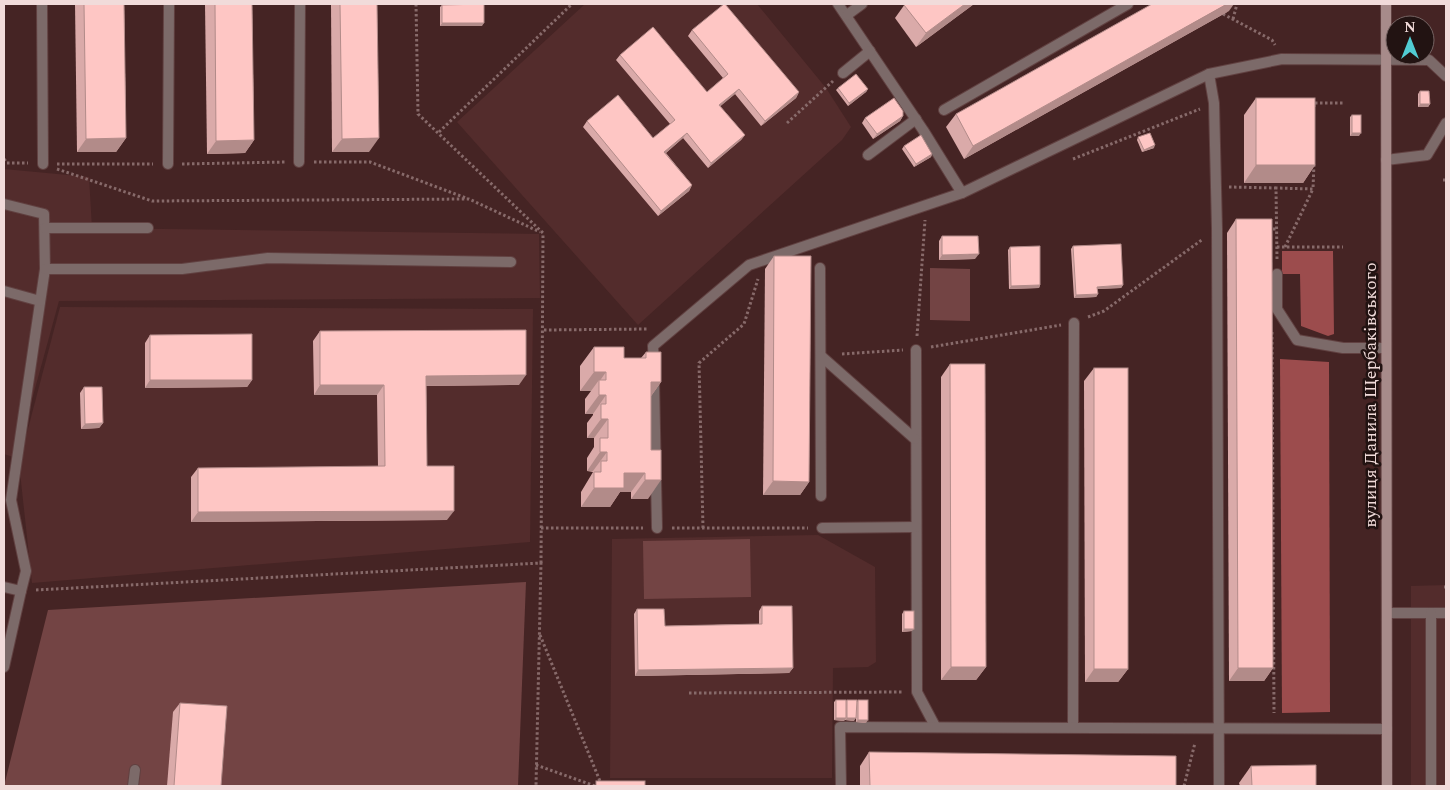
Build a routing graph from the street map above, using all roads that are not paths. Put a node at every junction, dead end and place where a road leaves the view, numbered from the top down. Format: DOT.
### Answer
graph roads {
  1 [pos="42,4"];
  2 [pos="169,4"];
  3 [pos="300,4"];
  4 [pos="838,4"];
  5 [pos="862,4"];
  6 [pos="1128,4"];
  7 [pos="847,15"];
  8 [pos="870,51"];
  9 [pos="1385,58"];
  10 [pos="1386,65"];
  11 [pos="1434,65"];
  12 [pos="843,73"];
  13 [pos="1209,74"];
  14 [pos="1446,76"];
  15 [pos="944,110"];
  16 [pos="916,119"];
  17 [pos="1446,123"];
  18 [pos="868,155"];
  19 [pos="1386,160"];
  20 [pos="299,162"];
  21 [pos="43,164"];
  22 [pos="168,164"];
  23 [pos="962,193"];
  24 [pos="4,204"];
  25 [pos="44,228"];
  26 [pos="148,228"];
  27 [pos="511,262"];
  28 [pos="45,268"];
  29 [pos="820,268"];
  30 [pos="1277,274"];
  31 [pos="4,291"];
  32 [pos="40,301"];
  33 [pos="1074,323"];
  34 [pos="1386,348"];
  35 [pos="916,350"];
  36 [pos="821,356"];
  37 [pos="915,439"];
  38 [pos="821,496"];
  39 [pos="8,499"];
  40 [pos="916,527"];
  41 [pos="657,528"];
  42 [pos="822,528"];
  43 [pos="4,587"];
  44 [pos="21,591"];
  45 [pos="1446,612"];
  46 [pos="1387,613"];
  47 [pos="1431,613"];
  48 [pos="4,667"];
  49 [pos="935,726"];
  50 [pos="1073,727"];
  51 [pos="1218,728"];
  52 [pos="1387,729"];
  53 [pos="135,770"];
  54 [pos="134,786"];
  55 [pos="841,786"];
  56 [pos="1220,786"];
  57 [pos="1387,786"];
  58 [pos="1431,786"];
  1 -- 21 [label="lane"];
  2 -- 22 [label="lane"];
  3 -- 20 [label="lane"];
  4 -- 7 [label="lane"];
  5 -- 7 [label="lane"];
  6 -- 15 [label="lane"];
  7 -- 8 [label="lane"];
  8 -- 12 [label="lane"];
  8 -- 16 [label="lane"];
  9 -- 13 [label="lane"];
  10 -- 19 [label="main road, вулиця Данила Щербаківського"];
  11 -- 14 [label="lane"];
  13 -- 23 [label="lane"];
  13 -- 51 [label="lane"];
  16 -- 18 [label="lane"];
  16 -- 23 [label="lane"];
  17 -- 19 [label="lane"];
  19 -- 34 [label="main road, вулиця Данила Щербаківського"];
  23 -- 41 [label="lane"];
  24 -- 25 [label="lane"];
  25 -- 26 [label="lane"];
  25 -- 28 [label="lane"];
  27 -- 28 [label="lane"];
  28 -- 32 [label="lane"];
  29 -- 36 [label="lane"];
  30 -- 34 [label="lane"];
  31 -- 32 [label="lane"];
  32 -- 39 [label="lane"];
  33 -- 50 [label="lane"];
  34 -- 46 [label="main road, вулиця Данила Щербаківського"];
  35 -- 37 [label="lane"];
  36 -- 37 [label="lane"];
  36 -- 38 [label="lane"];
  37 -- 40 [label="lane"];
  39 -- 44 [label="lane"];
  40 -- 42 [label="lane"];
  40 -- 49 [label="lane"];
  43 -- 44 [label="lane"];
  44 -- 48 [label="lane"];
  45 -- 47 [label="lane"];
  46 -- 47 [label="lane"];
  46 -- 52 [label="main road, вулиця Данила Щербаківського"];
  47 -- 58 [label="lane"];
  49 -- 50 [label="lane"];
  49 -- 55 [label="lane"];
  50 -- 51 [label="lane"];
  51 -- 52 [label="lane"];
  51 -- 56 [label="lane"];
  52 -- 57 [label="main road, вулиця Данила Щербаківського"];
  53 -- 54 [label="lane"];
}
